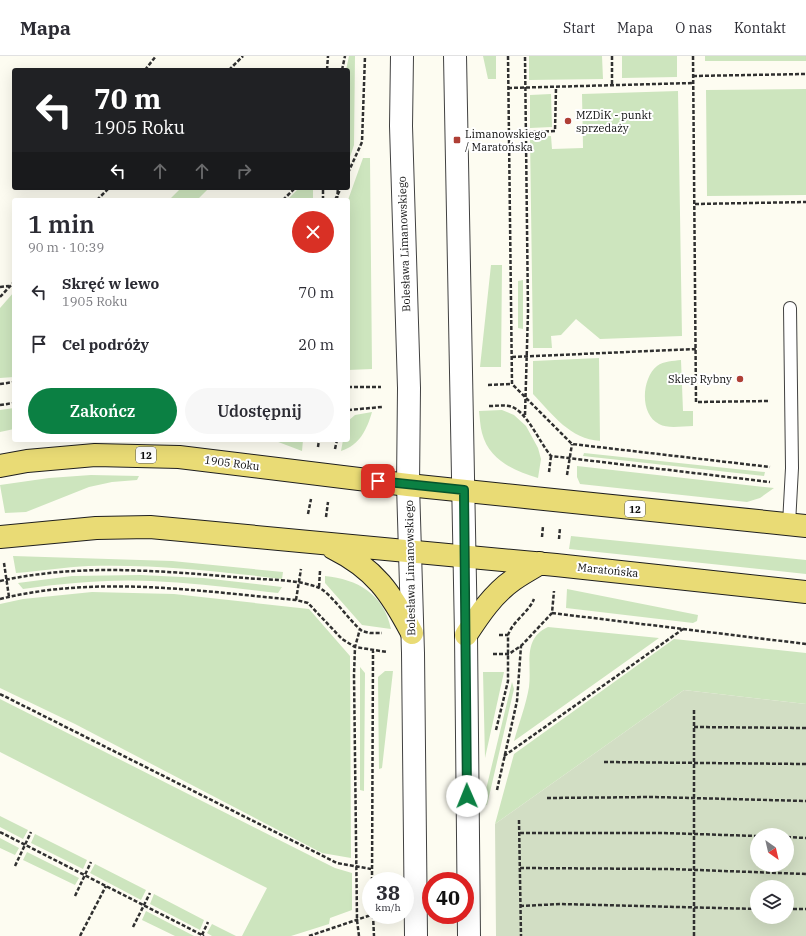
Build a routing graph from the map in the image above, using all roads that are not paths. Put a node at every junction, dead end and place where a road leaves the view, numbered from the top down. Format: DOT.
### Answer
graph roads {
  1 [pos="402,56"];
  2 [pos="456,56"];
  3 [pos="790,308"];
  4 [pos="0,466"];
  5 [pos="408,485"];
  6 [pos="464,490"];
  7 [pos="798,525"];
  8 [pos="0,537"];
  9 [pos="323,543"];
  10 [pos="410,552"];
  11 [pos="464,557"];
  12 [pos="540,563"];
  13 [pos="806,592"];
  14 [pos="412,634"];
  15 [pos="466,635"];
  16 [pos="416,936"];
  17 [pos="468,936"];
  1 -- 5 [label="street, Bolesława Limanowskiego"];
  2 -- 6 [label="street"];
  3 -- 7 [label="lane"];
  4 -- 5 [label="main road, 1905 Roku / 12"];
  5 -- 6 [label="main road, 1905 Roku / 12"];
  5 -- 10 [label="street, Bolesława Limanowskiego"];
  6 -- 7 [label="main road, 12"];
  6 -- 11 [label="street"];
  8 -- 9 [label="main road"];
  9 -- 10 [label="main road"];
  9 -- 14 [label="main road"];
  10 -- 11 [label="main road, Maratońska"];
  10 -- 14 [label="street, Bolesława Limanowskiego"];
  11 -- 12 [label="main road, Maratońska"];
  11 -- 15 [label="street"];
  12 -- 13 [label="main road, Maratońska"];
  12 -- 15 [label="main road"];
  14 -- 16 [label="street, Bolesława Limanowskiego"];
  15 -- 17 [label="street"];
}
